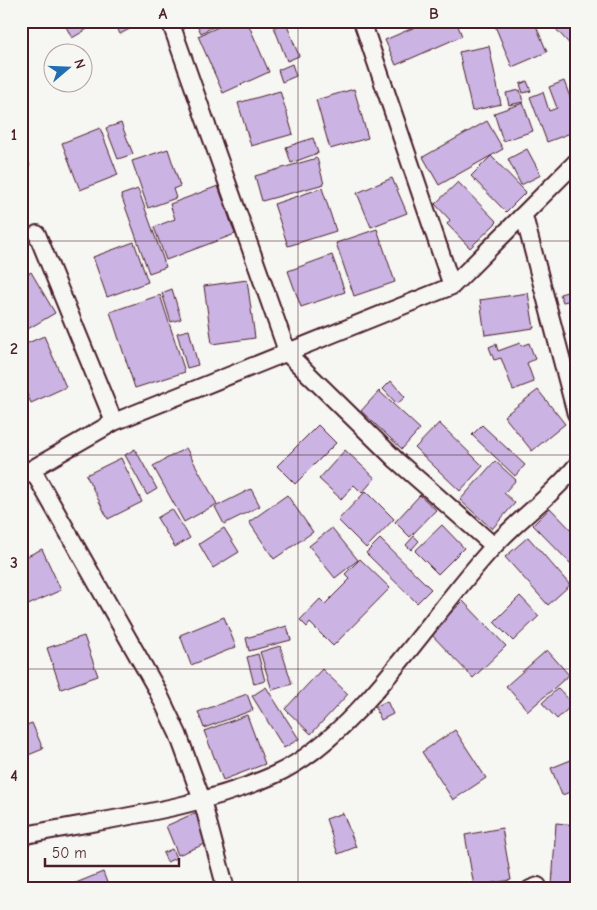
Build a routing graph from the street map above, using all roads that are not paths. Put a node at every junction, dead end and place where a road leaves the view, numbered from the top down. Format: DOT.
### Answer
graph roads {
  1 [pos="170,21"];
  2 [pos="362,21"];
  3 [pos="576,162"];
  4 [pos="524,216"];
  5 [pos="37,234"];
  6 [pos="452,286"];
  7 [pos="288,354"];
  8 [pos="576,414"];
  9 [pos="114,422"];
  10 [pos="576,466"];
  11 [pos="27,473"];
  12 [pos="494,546"];
  13 [pos="202,800"];
  14 [pos="21,836"];
  15 [pos="226,889"];
  1 -- 7 [label="street"];
  2 -- 6 [label="street"];
  3 -- 4 [label="street"];
  4 -- 6 [label="street"];
  4 -- 8 [label="street"];
  5 -- 9 [label="street"];
  6 -- 7 [label="street"];
  7 -- 9 [label="street"];
  7 -- 12 [label="street"];
  9 -- 11 [label="street"];
  10 -- 12 [label="street"];
  11 -- 13 [label="street"];
  12 -- 13 [label="street"];
  13 -- 14 [label="street"];
  13 -- 15 [label="street"];
}
